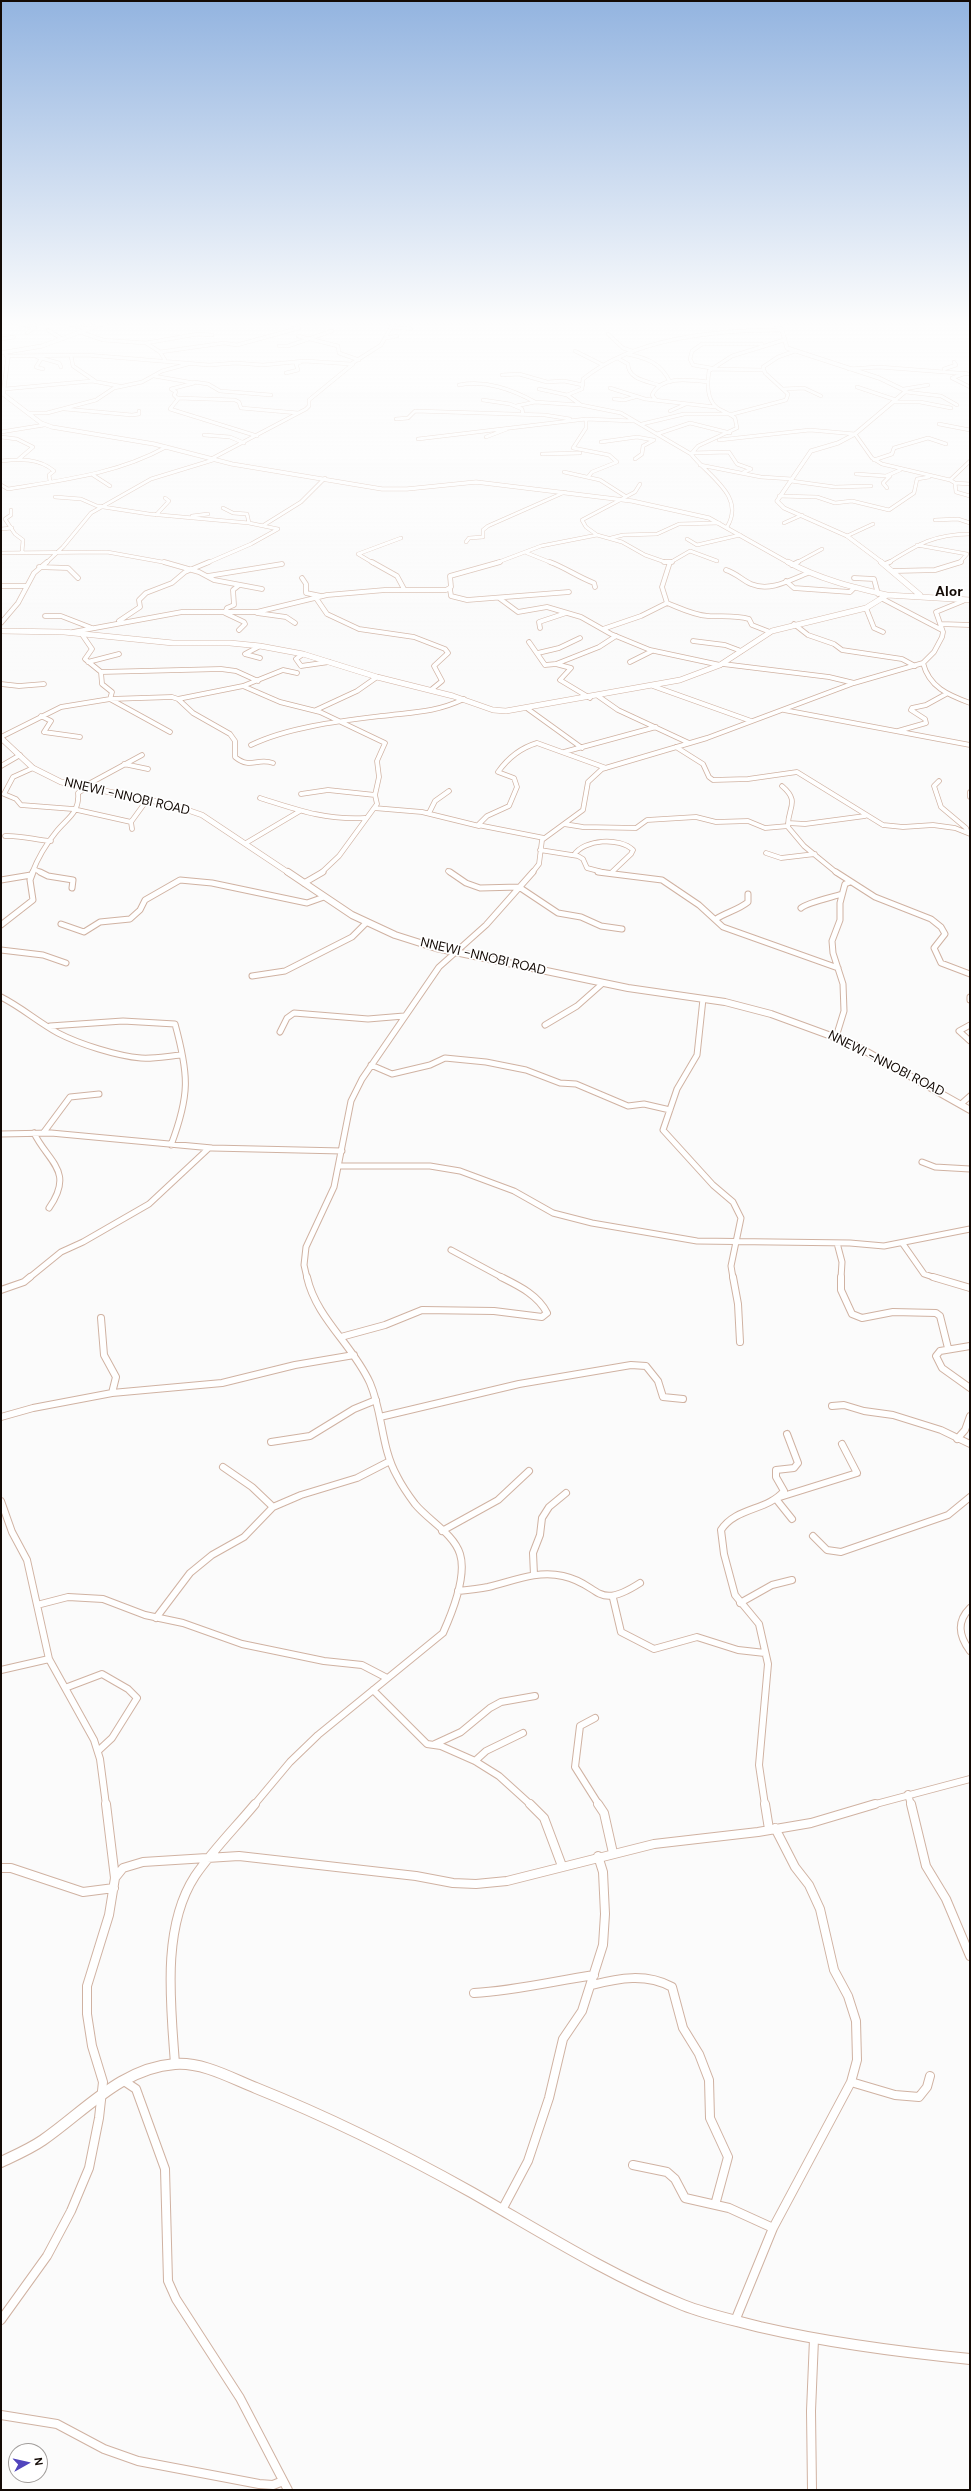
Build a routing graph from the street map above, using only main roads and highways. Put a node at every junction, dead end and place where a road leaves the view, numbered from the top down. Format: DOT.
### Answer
graph roads {
  1 [pos="130,440"];
  2 [pos="842,440"];
  3 [pos="920,595"];
  4 [pos="880,596"];
  5 [pos="970,600"];
  6 [pos="1,631"];
  7 [pos="1,737"];
  8 [pos="970,1110"];
  9 [pos="1,2162"];
  10 [pos="970,2359"];
  1 -- 4 [label="main road"];
  2 -- 3 [label="main road"];
  3 -- 4 [label="main road"];
  3 -- 5 [label="main road"];
  4 -- 6 [label="main road"];
  7 -- 8 [label="main road, NNEWI -NNOBI ROAD"];
  9 -- 10 [label="main road"];
}
